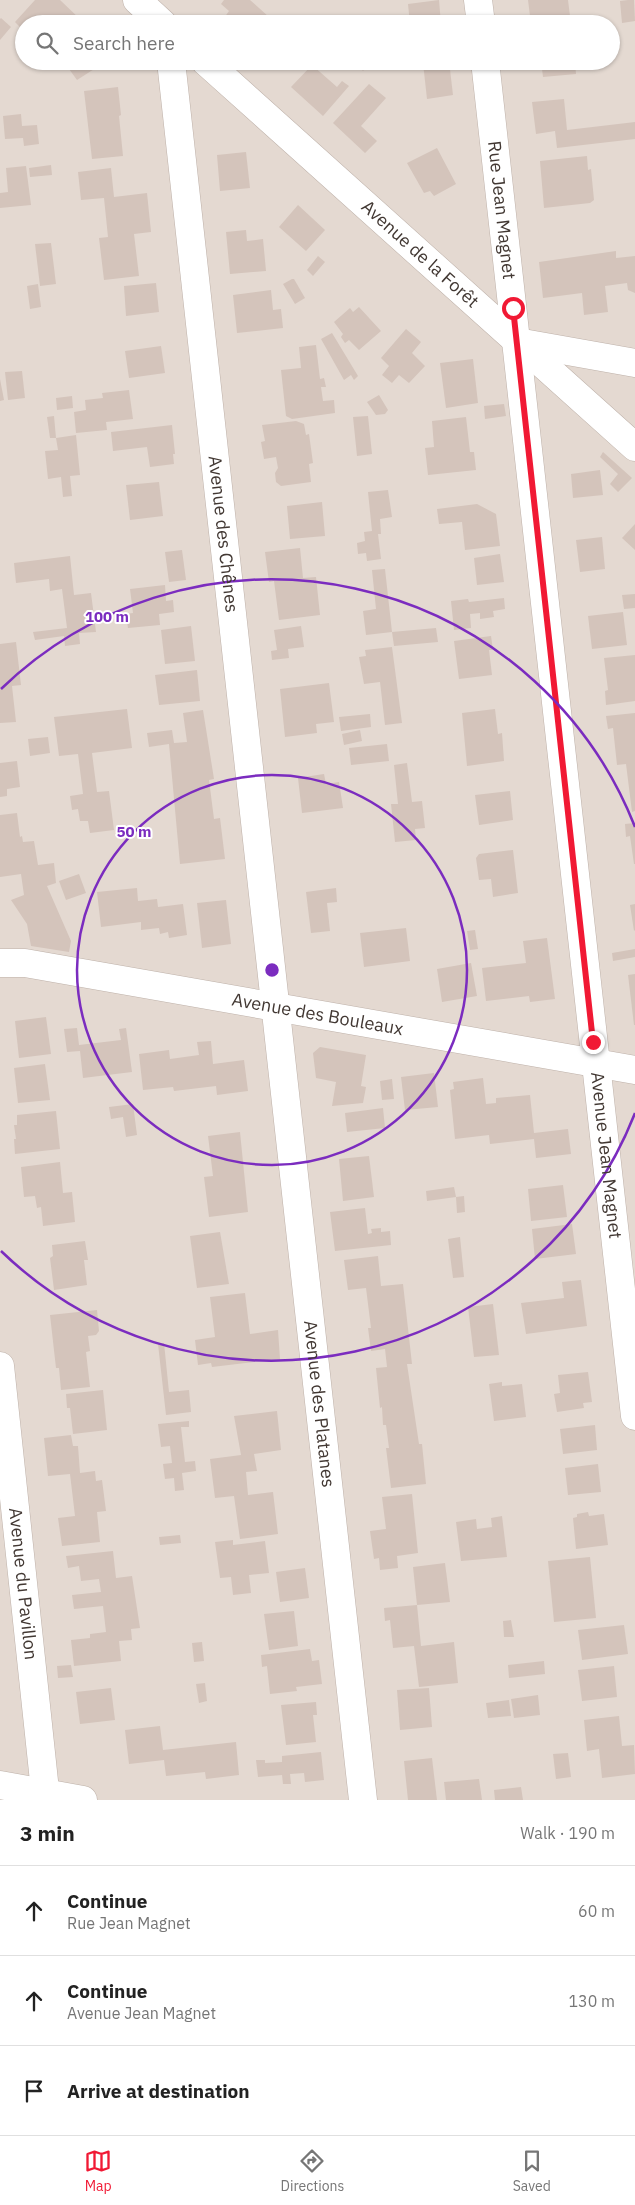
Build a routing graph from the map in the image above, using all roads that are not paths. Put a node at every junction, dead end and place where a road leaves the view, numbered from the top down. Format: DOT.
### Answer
graph roads {
  1 [pos="137,0"];
  2 [pos="164,0"];
  3 [pos="478,0"];
  4 [pos="154,15"];
  5 [pos="165,15"];
  6 [pos="480,15"];
  7 [pos="172,70"];
  8 [pos="215,70"];
  9 [pos="486,70"];
  10 [pos="517,342"];
  11 [pos="635,363"];
  12 [pos="635,447"];
  13 [pos="538,538"];
  14 [pos="0,963"];
  15 [pos="276,1008"];
  16 [pos="596,1064"];
  17 [pos="635,1070"];
  18 [pos="0,1366"];
  19 [pos="635,1416"];
  20 [pos="7,1496"];
  21 [pos="0,1785"];
  22 [pos="46,1797"];
  23 [pos="83,1800"];
  24 [pos="363,1800"];
  1 -- 4 [label="street"];
  2 -- 5 [label="street"];
  3 -- 6 [label="street"];
  7 -- 15 [label="street, Avenue des Chênes"];
  8 -- 10 [label="street, Avenue de la Forêt"];
  9 -- 10 [label="street, Rue Jean Magnet"];
  10 -- 11 [label="street"];
  10 -- 12 [label="street, Avenue de la Forêt"];
  10 -- 13 [label="street, Rue Jean Magnet"];
  13 -- 16 [label="street, Avenue Jean Magnet"];
  14 -- 15 [label="street, Avenue des Bouleaux"];
  15 -- 16 [label="street, Avenue des Bouleaux"];
  15 -- 24 [label="street, Avenue des Platanes"];
  16 -- 17 [label="street, Avenue des Bouleaux"];
  16 -- 19 [label="street, Avenue Jean Magnet"];
  18 -- 20 [label="street, Avenue du Pavillon"];
  20 -- 22 [label="street, Avenue du Pavillon"];
  21 -- 22 [label="street"];
  22 -- 23 [label="street"];
}
